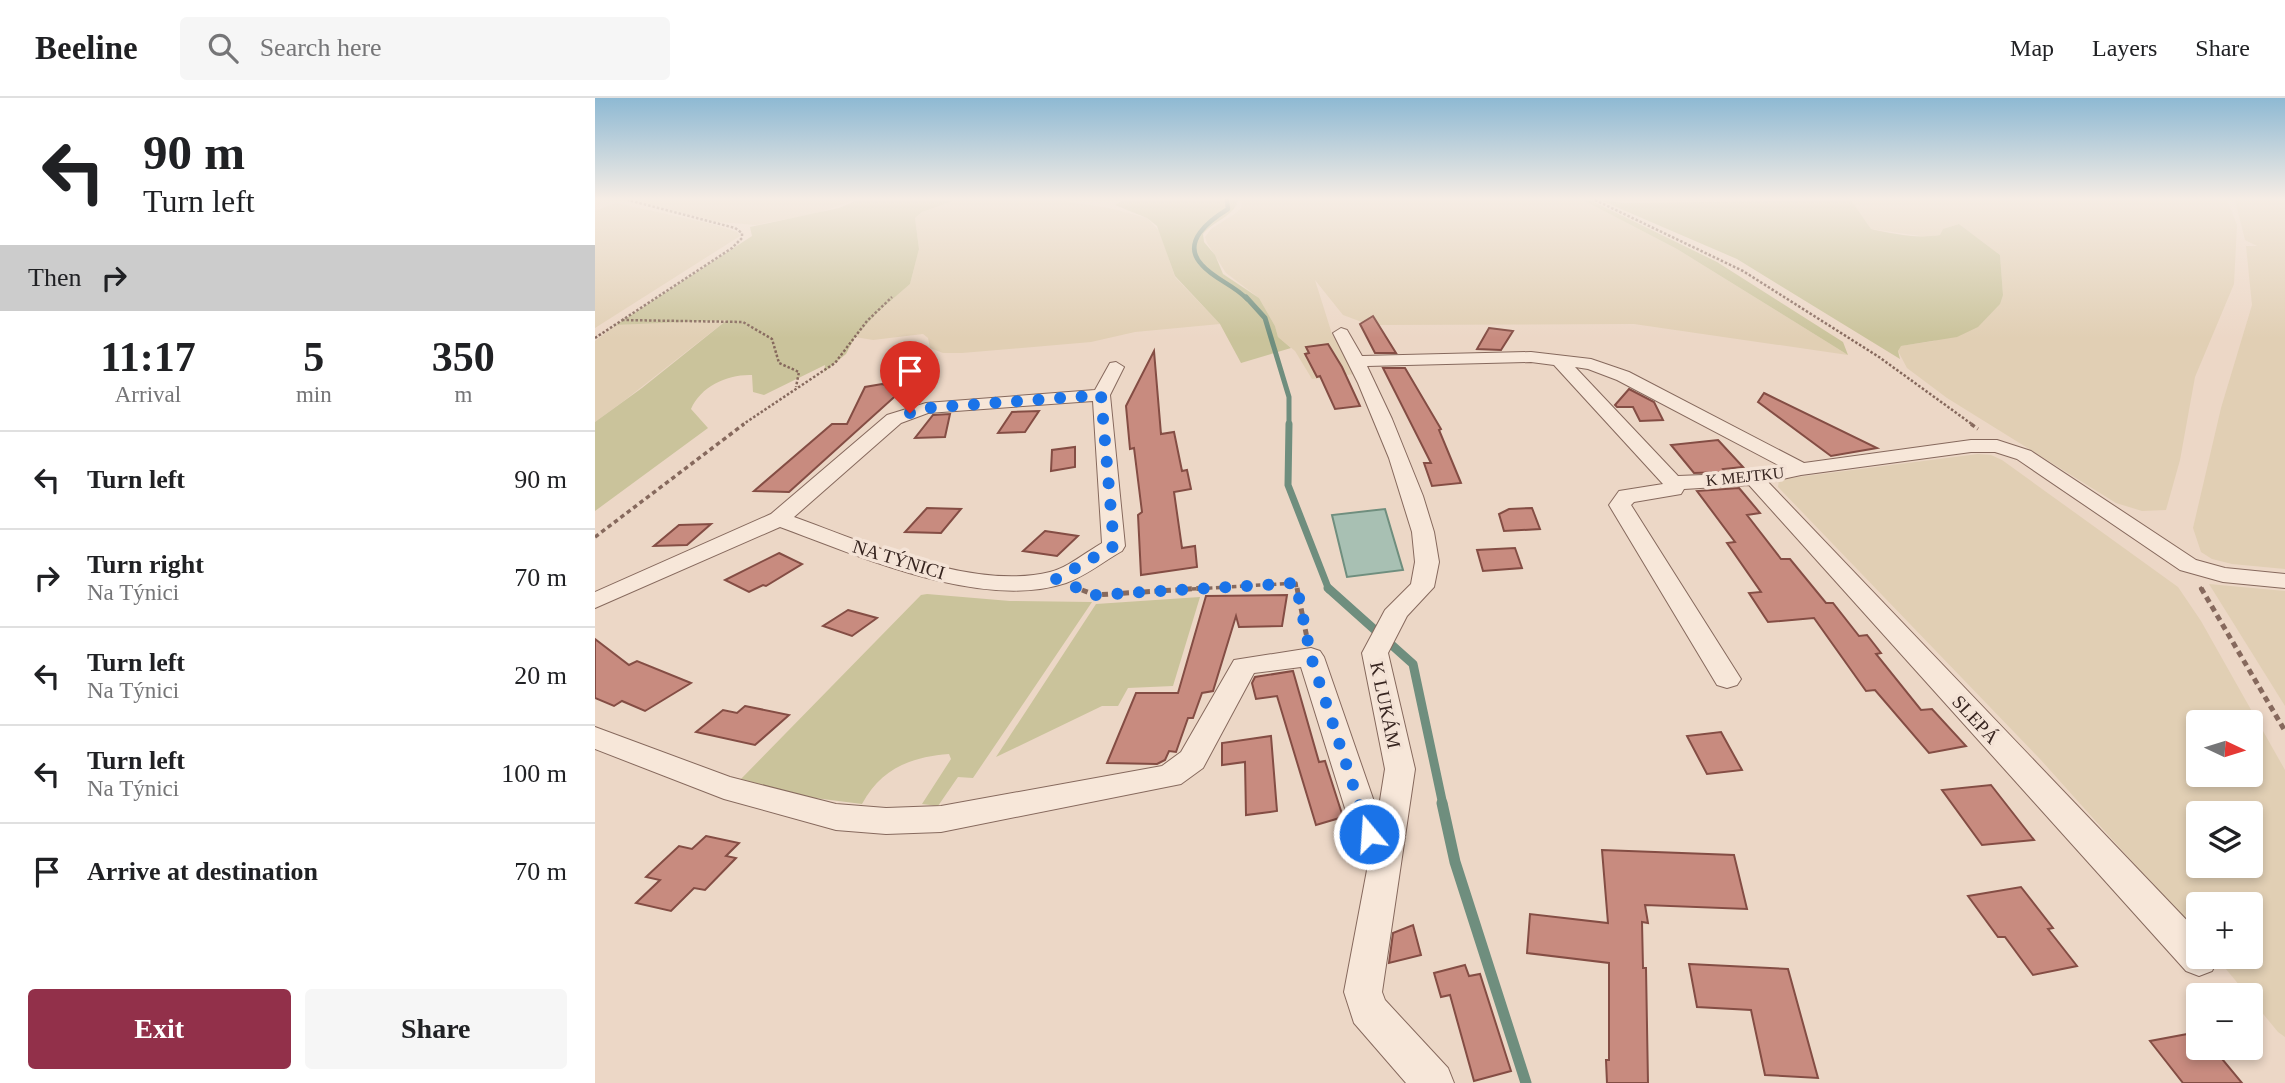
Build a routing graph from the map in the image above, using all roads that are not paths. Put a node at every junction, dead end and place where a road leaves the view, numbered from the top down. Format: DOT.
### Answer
graph roads {
  1 [pos="1341,333"];
  2 [pos="1557,359"];
  3 [pos="1358,361"];
  4 [pos="1116,368"];
  5 [pos="1101,395"];
  6 [pos="1801,470"];
  7 [pos="1754,479"];
  8 [pos="1673,483"];
  9 [pos="779,519"];
  10 [pos="2285,581"];
  11 [pos="595,601"];
  12 [pos="1727,679"];
  13 [pos="595,737"];
  14 [pos="1389,842"];
  15 [pos="2186,945"];
  16 [pos="1433,1083"];
  1 -- 3 [label="street, K LUKÁM"];
  2 -- 3 [label="street, K MEJTKU"];
  2 -- 6 [label="street, K MEJTKU"];
  2 -- 8 [label="street"];
  3 -- 14 [label="street, K LUKÁM"];
  4 -- 5 [label="street"];
  5 -- 9 [label="street"];
  5 -- 9 [label="street, NA TÝNICI"];
  6 -- 7 [label="street, K MEJTKU"];
  6 -- 10 [label="street"];
  7 -- 8 [label="street, K MEJTKU"];
  7 -- 15 [label="street, SLEPÁ"];
  8 -- 12 [label="street, K MEJTKU"];
  9 -- 11 [label="street"];
  13 -- 14 [label="street"];
  14 -- 16 [label="street, K LUKÁM"];
}
